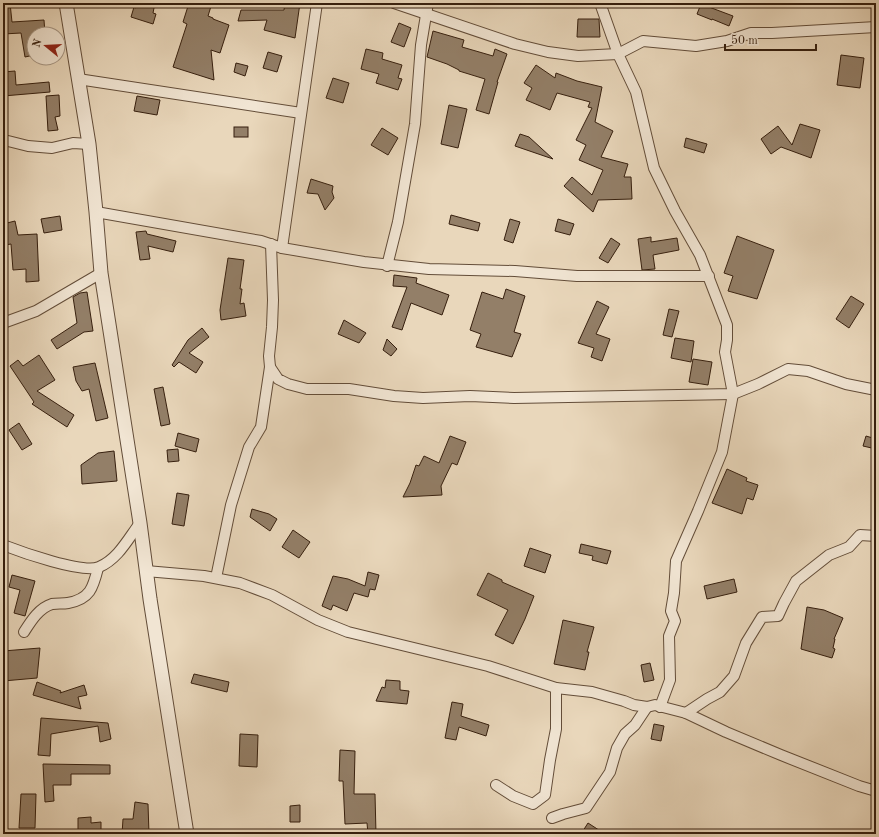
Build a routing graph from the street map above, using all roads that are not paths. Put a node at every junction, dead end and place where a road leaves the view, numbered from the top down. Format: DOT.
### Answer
graph roads {
  1 [pos="66,3"];
  2 [pos="317,3"];
  3 [pos="394,3"];
  4 [pos="428,3"];
  5 [pos="600,3"];
  6 [pos="426,14"];
  7 [pos="876,27"];
  8 [pos="618,54"];
  9 [pos="78,79"];
  10 [pos="301,113"];
  11 [pos="3,142"];
  12 [pos="89,144"];
  13 [pos="96,212"];
  14 [pos="272,244"];
  15 [pos="282,248"];
  16 [pos="387,266"];
  17 [pos="101,273"];
  18 [pos="709,276"];
  19 [pos="3,323"];
  20 [pos="270,367"];
  21 [pos="876,390"];
  22 [pos="733,394"];
  23 [pos="140,523"];
  24 [pos="876,536"];
  25 [pos="3,546"];
  26 [pos="98,568"];
  27 [pos="146,571"];
  28 [pos="216,578"];
  29 [pos="24,632"];
  30 [pos="556,688"];
  31 [pos="647,707"];
  32 [pos="660,707"];
  33 [pos="686,713"];
  34 [pos="496,785"];
  35 [pos="876,791"];
  36 [pos="552,818"];
  37 [pos="187,834"];
  1 -- 9 [label="street"];
  2 -- 10 [label="street"];
  3 -- 6 [label="street"];
  4 -- 6 [label="street"];
  5 -- 8 [label="street"];
  6 -- 8 [label="street"];
  6 -- 16 [label="street"];
  7 -- 8 [label="street"];
  8 -- 18 [label="street"];
  9 -- 10 [label="street"];
  9 -- 12 [label="street"];
  10 -- 15 [label="street"];
  11 -- 12 [label="street"];
  12 -- 13 [label="street"];
  13 -- 14 [label="street"];
  13 -- 17 [label="street"];
  14 -- 15 [label="street"];
  14 -- 20 [label="street"];
  15 -- 16 [label="street"];
  16 -- 18 [label="street"];
  17 -- 19 [label="street"];
  17 -- 23 [label="street"];
  18 -- 22 [label="street"];
  20 -- 22 [label="street"];
  20 -- 28 [label="street"];
  21 -- 22 [label="street"];
  22 -- 32 [label="street"];
  23 -- 26 [label="street"];
  23 -- 27 [label="street"];
  24 -- 33 [label="street"];
  25 -- 26 [label="street"];
  26 -- 29 [label="street"];
  27 -- 28 [label="street"];
  27 -- 37 [label="street"];
  28 -- 30 [label="street"];
  30 -- 31 [label="street"];
  30 -- 34 [label="street"];
  31 -- 32 [label="street"];
  31 -- 36 [label="street"];
  32 -- 33 [label="street"];
  33 -- 35 [label="street"];
}
